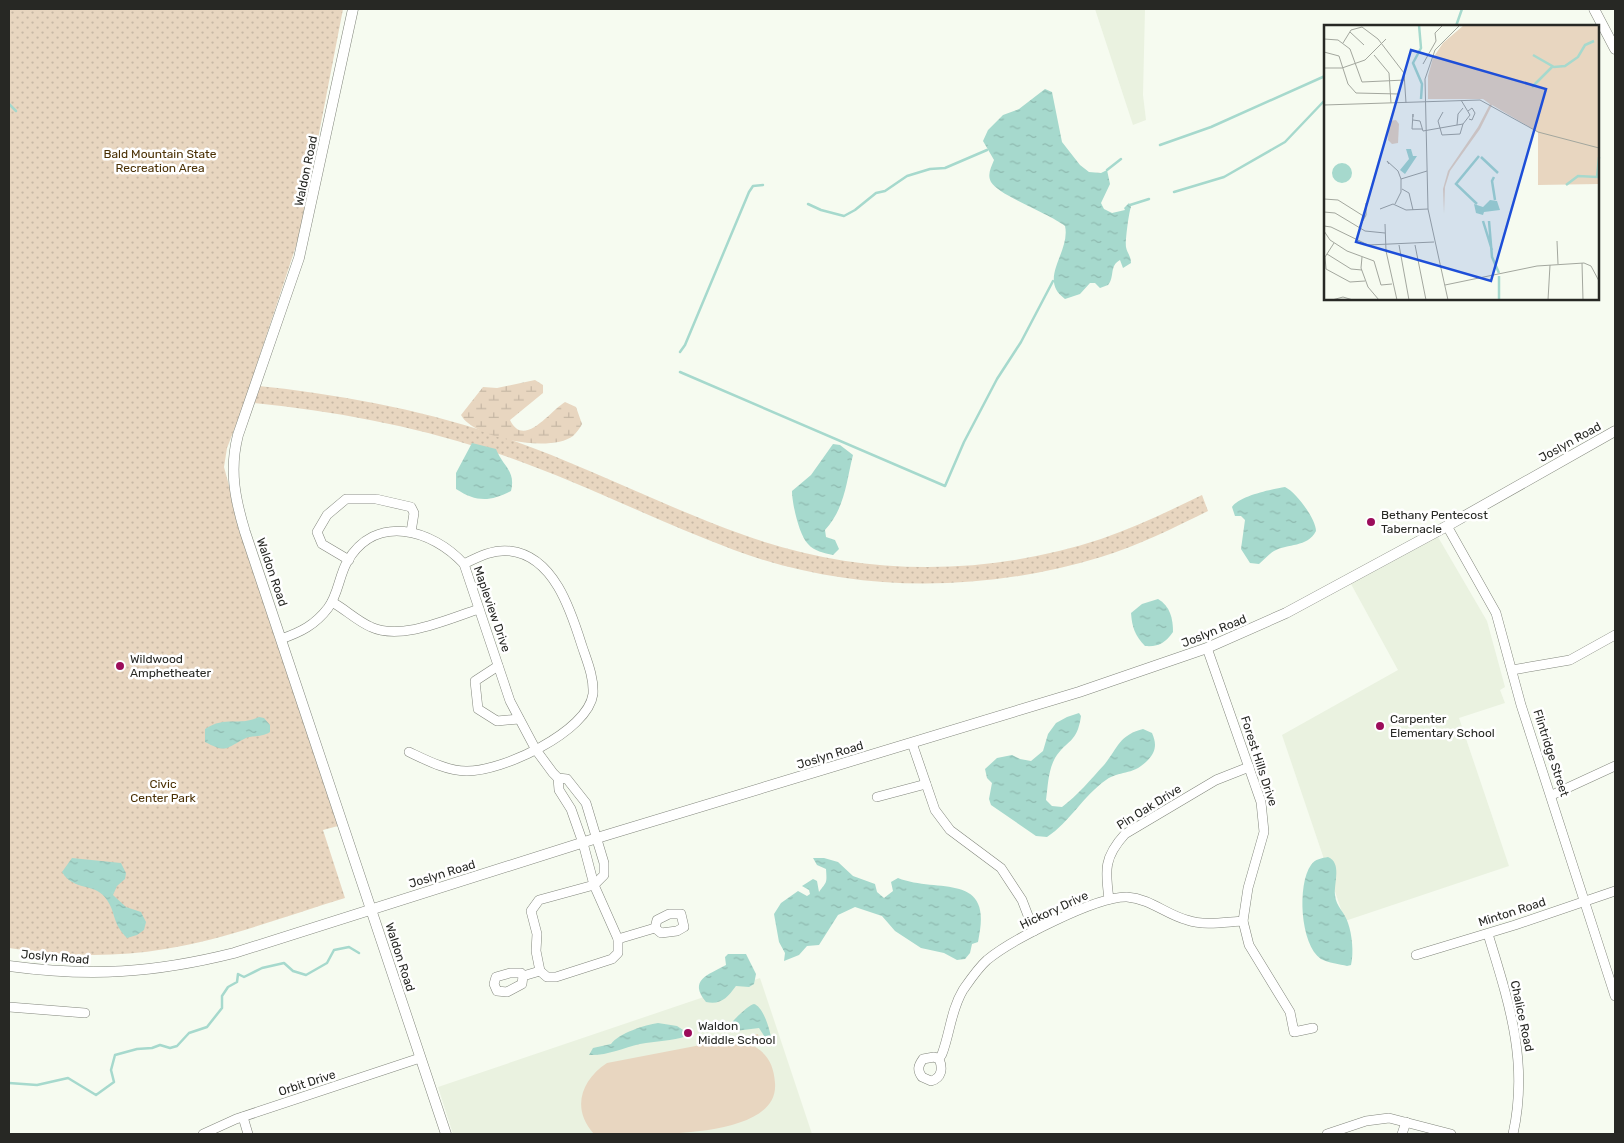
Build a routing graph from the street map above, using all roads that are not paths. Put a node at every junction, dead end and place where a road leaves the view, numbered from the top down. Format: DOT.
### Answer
graph roads {
  1 [pos="352,9"];
  2 [pos="1594,9"];
  3 [pos="1615,49"];
  4 [pos="1615,430"];
  5 [pos="1447,526"];
  6 [pos="411,532"];
  7 [pos="348,560"];
  8 [pos="464,564"];
  9 [pos="332,602"];
  10 [pos="479,610"];
  11 [pos="1615,635"];
  12 [pos="281,639"];
  13 [pos="1207,648"];
  14 [pos="498,666"];
  15 [pos="1512,670"];
  16 [pos="518,719"];
  17 [pos="912,743"];
  18 [pos="536,750"];
  19 [pos="409,752"];
  20 [pos="1615,766"];
  21 [pos="1249,767"];
  22 [pos="558,778"];
  23 [pos="926,784"];
  24 [pos="1552,795"];
  25 [pos="877,797"];
  26 [pos="586,803"];
  27 [pos="571,809"];
  28 [pos="596,838"];
  29 [pos="583,843"];
  30 [pos="594,885"];
  31 [pos="1615,891"];
  32 [pos="1109,899"];
  33 [pos="1586,901"];
  34 [pos="371,909"];
  35 [pos="1243,921"];
  36 [pos="655,928"];
  37 [pos="1034,931"];
  38 [pos="1488,934"];
  39 [pos="618,939"];
  40 [pos="1416,955"];
  41 [pos="9,966"];
  42 [pos="540,971"];
  43 [pos="523,976"];
  44 [pos="1615,996"];
  45 [pos="9,1007"];
  46 [pos="85,1013"];
  47 [pos="1313,1028"];
  48 [pos="420,1058"];
  49 [pos="939,1059"];
  50 [pos="243,1117"];
  51 [pos="1406,1122"];
  52 [pos="203,1134"];
  53 [pos="248,1134"];
  54 [pos="446,1134"];
  55 [pos="1327,1134"];
  56 [pos="1402,1134"];
  57 [pos="1451,1134"];
  58 [pos="1513,1134"];
  1 -- 12 [label="street, Waldon Road"];
  2 -- 3 [label="street"];
  4 -- 5 [label="street, Joslyn Road"];
  5 -- 13 [label="street, Joslyn Road"];
  5 -- 15 [label="street, Flintridge Street"];
  6 -- 7 [label="street, Mapleview Drive"];
  6 -- 7 [label="street"];
  6 -- 8 [label="street, Mapleview Drive"];
  7 -- 9 [label="street, Mapleview Drive"];
  8 -- 10 [label="street, Mapleview Drive"];
  8 -- 18 [label="street"];
  9 -- 10 [label="street"];
  9 -- 12 [label="street, Mapleview Drive"];
  10 -- 14 [label="street, Mapleview Drive"];
  11 -- 15 [label="street"];
  12 -- 34 [label="street, Waldon Road"];
  13 -- 17 [label="street, Joslyn Road"];
  13 -- 21 [label="street, Forest Hills Drive"];
  14 -- 16 [label="street, Mapleview Drive"];
  14 -- 16 [label="street"];
  15 -- 24 [label="street, Flintridge Street"];
  16 -- 18 [label="street, Mapleview Drive"];
  17 -- 23 [label="street"];
  17 -- 28 [label="street, Joslyn Road"];
  18 -- 19 [label="street"];
  18 -- 22 [label="street, Mapleview Drive"];
  20 -- 24 [label="street"];
  21 -- 32 [label="street, Pin Oak Drive"];
  21 -- 35 [label="street, Forest Hills Drive"];
  22 -- 26 [label="street, Mapleview Drive"];
  22 -- 27 [label="street, Mapleview Drive"];
  23 -- 25 [label="street"];
  23 -- 37 [label="street"];
  24 -- 33 [label="street, Flintridge Street"];
  26 -- 27 [label="street"];
  26 -- 28 [label="street, Mapleview Drive"];
  27 -- 29 [label="street, Mapleview Drive"];
  28 -- 29 [label="street, Joslyn Road"];
  28 -- 30 [label="street, Mapleview Drive"];
  29 -- 30 [label="street, Mapleview Drive"];
  29 -- 34 [label="street, Joslyn Road"];
  30 -- 39 [label="street, Mapleview Drive"];
  30 -- 42 [label="street"];
  31 -- 33 [label="street, Minton Road"];
  32 -- 35 [label="street, Hickory Drive"];
  32 -- 37 [label="street, Hickory Drive"];
  33 -- 38 [label="street, Minton Road"];
  33 -- 44 [label="street, Flintridge Street"];
  34 -- 41 [label="street, Joslyn Road"];
  34 -- 48 [label="street, Waldon Road"];
  35 -- 47 [label="street, Forest Hills Drive"];
  36 -- 39 [label="street"];
  37 -- 49 [label="street, Hickory Drive"];
  38 -- 40 [label="street, Minton Road"];
  38 -- 58 [label="street, Chalice Road"];
  39 -- 42 [label="street"];
  42 -- 43 [label="street"];
  45 -- 46 [label="street"];
  48 -- 50 [label="street, Orbit Drive"];
  48 -- 54 [label="street, Waldon Road"];
  50 -- 52 [label="street, Orbit Drive"];
  50 -- 53 [label="street"];
  51 -- 55 [label="street"];
  51 -- 56 [label="street"];
  51 -- 57 [label="street"];
}
